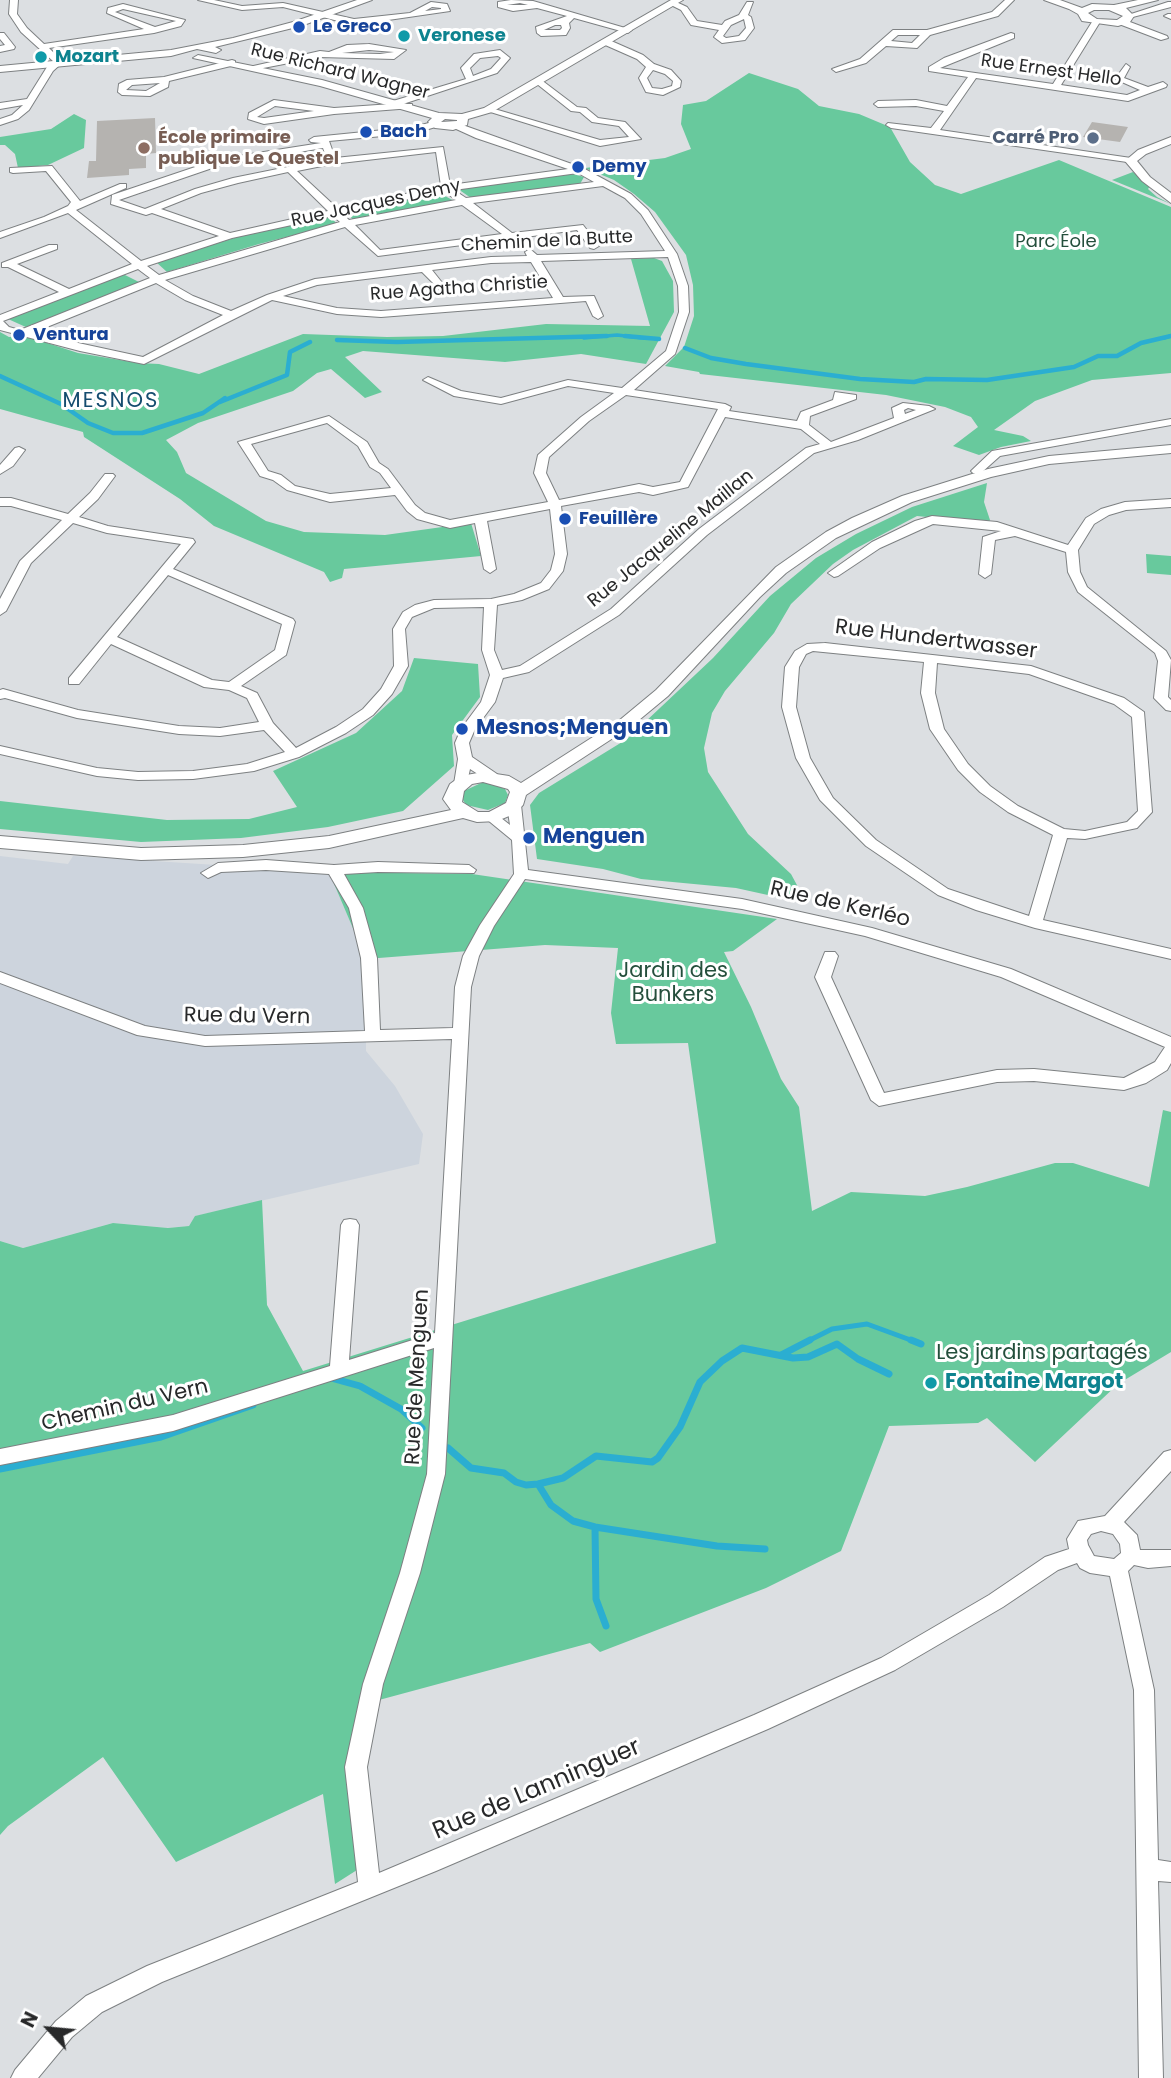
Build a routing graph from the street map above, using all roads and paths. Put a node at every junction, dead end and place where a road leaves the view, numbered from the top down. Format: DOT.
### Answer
graph roads {
  1 [pos="14,0"];
  2 [pos="202,0"];
  3 [pos="367,0"];
  4 [pos="1010,0"];
  5 [pos="1051,0"];
  6 [pos="1153,0"];
  7 [pos="676,1"];
  8 [pos="287,2"];
  9 [pos="750,4"];
  10 [pos="1171,4"];
  11 [pos="537,6"];
  12 [pos="1097,6"];
  13 [pos="1114,8"];
  14 [pos="1082,12"];
  15 [pos="412,15"];
  16 [pos="428,15"];
  17 [pos="573,15"];
  18 [pos="321,16"];
  19 [pos="742,17"];
  20 [pos="1126,17"];
  21 [pos="454,21"];
  22 [pos="565,22"];
  23 [pos="1096,22"];
  24 [pos="723,28"];
  25 [pos="24,30"];
  26 [pos="154,30"];
  27 [pos="628,30"];
  28 [pos="927,33"];
  29 [pos="0,35"];
  30 [pos="1011,36"];
  31 [pos="1164,37"];
  32 [pos="233,41"];
  33 [pos="606,42"];
  34 [pos="885,43"];
  35 [pos="202,45"];
  36 [pos="42,47"];
  37 [pos="0,49"];
  38 [pos="215,52"];
  39 [pos="183,53"];
  40 [pos="333,53"];
  41 [pos="198,58"];
  42 [pos="232,63"];
  43 [pos="56,64"];
  44 [pos="651,66"];
  45 [pos="253,67"];
  46 [pos="1126,67"];
  47 [pos="836,69"];
  48 [pos="0,71"];
  49 [pos="974,75"];
  50 [pos="164,80"];
  51 [pos="471,80"];
  52 [pos="540,82"];
  53 [pos="1163,85"];
  54 [pos="1055,88"];
  55 [pos="1147,90"];
  56 [pos="379,99"];
  57 [pos="28,102"];
  58 [pos="396,103"];
  59 [pos="878,104"];
  60 [pos="0,106"];
  61 [pos="409,106"];
  62 [pos="372,109"];
  63 [pos="950,109"];
  64 [pos="488,110"];
  65 [pos="334,111"];
  66 [pos="437,120"];
  67 [pos="460,121"];
  68 [pos="0,122"];
  69 [pos="891,125"];
  70 [pos="934,131"];
  71 [pos="336,138"];
  72 [pos="1171,140"];
  73 [pos="325,142"];
  74 [pos="346,160"];
  75 [pos="332,161"];
  76 [pos="1131,161"];
  77 [pos="289,168"];
  78 [pos="13,170"];
  79 [pos="580,170"];
  80 [pos="607,183"];
  81 [pos="446,188"];
  82 [pos="1171,199"];
  83 [pos="463,201"];
  84 [pos="150,209"];
  85 [pos="70,210"];
  86 [pos="334,210"];
  87 [pos="346,224"];
  88 [pos="0,235"];
  89 [pos="229,236"];
  90 [pos="508,236"];
  91 [pos="594,246"];
  92 [pos="53,247"];
  93 [pos="672,254"];
  94 [pos="535,257"];
  95 [pos="5,265"];
  96 [pos="139,265"];
  97 [pos="424,268"];
  98 [pos="157,279"];
  99 [pos="443,290"];
  100 [pos="66,292"];
  101 [pos="271,297"];
  102 [pos="560,300"];
  103 [pos="231,315"];
  104 [pos="598,316"];
  105 [pos="0,322"];
  106 [pos="24,332"];
  107 [pos="428,380"];
  108 [pos="622,392"];
  109 [pos="839,402"];
  110 [pos="724,410"];
  111 [pos="900,420"];
  112 [pos="1171,422"];
  113 [pos="804,426"];
  114 [pos="829,446"];
  115 [pos="1171,449"];
  116 [pos="19,450"];
  117 [pos="0,471"];
  118 [pos="977,474"];
  119 [pos="108,476"];
  120 [pos="398,491"];
  121 [pos="0,502"];
  122 [pos="555,503"];
  123 [pos="1171,503"];
  124 [pos="69,517"];
  125 [pos="480,517"];
  126 [pos="1013,533"];
  127 [pos="1072,550"];
  128 [pos="490,569"];
  129 [pos="166,570"];
  130 [pos="834,573"];
  131 [pos="985,574"];
  132 [pos="491,603"];
  133 [pos="0,611"];
  134 [pos="110,639"];
  135 [pos="931,658"];
  136 [pos="496,675"];
  137 [pos="74,681"];
  138 [pos="232,687"];
  139 [pos="0,695"];
  140 [pos="1171,706"];
  141 [pos="267,725"];
  142 [pos="0,750"];
  143 [pos="294,754"];
  144 [pos="572,758"];
  145 [pos="465,759"];
  146 [pos="497,778"];
  147 [pos="456,791"];
  148 [pos="516,799"];
  149 [pos="464,813"];
  150 [pos="491,817"];
  151 [pos="426,821"];
  152 [pos="1061,833"];
  153 [pos="517,837"];
  154 [pos="0,842"];
  155 [pos="334,870"];
  156 [pos="468,870"];
  157 [pos="208,873"];
  158 [pos="521,874"];
  159 [pos="1035,923"];
  160 [pos="1171,954"];
  161 [pos="830,956"];
  162 [pos="0,977"];
  163 [pos="461,1033"];
  164 [pos="373,1037"];
  165 [pos="1171,1043"];
  166 [pos="1171,1050"];
  167 [pos="350,1225"];
  168 [pos="443,1338"];
  169 [pos="339,1369"];
  170 [pos="0,1457"];
  171 [pos="1171,1458"];
  172 [pos="1110,1524"];
  173 [pos="1081,1554"];
  174 [pos="1171,1558"];
  175 [pos="1125,1562"];
  176 [pos="1147,1870"];
  177 [pos="1171,1872"];
  178 [pos="369,1886"];
  179 [pos="23,2078"];
  180 [pos="1151,2078"];
  1 -- 25 [label="street"];
  2 -- 8 [label="street"];
  3 -- 18 [label="street"];
  4 -- 28 [label="street"];
  5 -- 12 [label="street"];
  5 -- 14 [label="street"];
  6 -- 13 [label="street"];
  6 -- 20 [label="street"];
  7 -- 24 [label="street"];
  7 -- 27 [label="street"];
  8 -- 18 [label="street"];
  9 -- 19 [label="street"];
  10 -- 20 [label="street"];
  11 -- 17 [label="street"];
  12 -- 13 [label="street"];
  12 -- 14 [label="street"];
  13 -- 20 [label="street"];
  14 -- 23 [label="street"];
  15 -- 16 [label="street"];
  15 -- 16 [label="street"];
  15 -- 18 [label="street"];
  16 -- 21 [label="street"];
  17 -- 22 [label="street"];
  17 -- 27 [label="street"];
  18 -- 32 [label="street"];
  19 -- 24 [label="street"];
  19 -- 24 [label="street"];
  20 -- 23 [label="street"];
  20 -- 31 [label="street"];
  23 -- 54 [label="street"];
  25 -- 29 [label="street"];
  25 -- 36 [label="street"];
  26 -- 26 [label="street"];
  26 -- 36 [label="street"];
  27 -- 33 [label="street"];
  28 -- 34 [label="street"];
  28 -- 34 [label="street"];
  29 -- 37 [label="street"];
  30 -- 49 [label="street, Rue Ernest Hello"];
  32 -- 35 [label="street"];
  32 -- 38 [label="street"];
  33 -- 44 [label="street"];
  33 -- 52 [label="street"];
  34 -- 47 [label="street"];
  35 -- 38 [label="street, Rue Richard Wagner"];
  35 -- 39 [label="street"];
  36 -- 43 [label="street"];
  38 -- 41 [label="street"];
  38 -- 42 [label="street, Rue Richard Wagner"];
  39 -- 41 [label="street, Rue Richard Wagner"];
  39 -- 43 [label="street"];
  40 -- 40 [label="street"];
  40 -- 45 [label="street"];
  41 -- 42 [label="street, Rue Richard Wagner"];
  42 -- 45 [label="street, Rue Richard Wagner"];
  42 -- 50 [label="street"];
  43 -- 48 [label="street"];
  43 -- 57 [label="street"];
  45 -- 56 [label="street, Rue Richard Wagner"];
  46 -- 55 [label="street"];
  49 -- 54 [label="street, Rue Ernest Hello"];
  49 -- 63 [label="street"];
  51 -- 58 [label="street"];
  52 -- 64 [label="street"];
  52 -- 64 [label="street"];
  53 -- 55 [label="street, Rue Ernest Hello"];
  54 -- 55 [label="street, Rue Ernest Hello"];
  56 -- 58 [label="street, Rue Richard Wagner"];
  56 -- 62 [label="street"];
  57 -- 60 [label="street"];
  57 -- 68 [label="street"];
  58 -- 61 [label="street, Rue Richard Wagner"];
  59 -- 63 [label="street"];
  61 -- 62 [label="street"];
  61 -- 66 [label="street, Rue Richard Wagner"];
  62 -- 65 [label="street"];
  63 -- 70 [label="street"];
  64 -- 67 [label="street"];
  65 -- 65 [label="street"];
  66 -- 67 [label="street, Rue Richard Wagner"];
  66 -- 71 [label="street"];
  67 -- 79 [label="street"];
  69 -- 70 [label="street"];
  70 -- 76 [label="street"];
  71 -- 73 [label="street"];
  71 -- 74 [label="street"];
  72 -- 76 [label="street"];
  73 -- 75 [label="street"];
  73 -- 84 [label="street"];
  73 -- 85 [label="street"];
  74 -- 75 [label="street"];
  74 -- 81 [label="street"];
  75 -- 77 [label="street"];
  76 -- 82 [label="street"];
  77 -- 84 [label="street"];
  77 -- 86 [label="street"];
  78 -- 85 [label="street"];
  79 -- 80 [label="street"];
  79 -- 81 [label="street, Rue Jacques Demy"];
  80 -- 83 [label="street, Rue Jacques Demy"];
  80 -- 93 [label="street"];
  81 -- 83 [label="street"];
  81 -- 86 [label="street, Rue Jacques Demy"];
  83 -- 87 [label="street, Rue Jacques Demy"];
  83 -- 90 [label="street"];
  84 -- 89 [label="street"];
  85 -- 88 [label="street"];
  85 -- 96 [label="street"];
  86 -- 87 [label="street"];
  86 -- 89 [label="street, Rue Jacques Demy"];
  87 -- 90 [label="street"];
  87 -- 98 [label="street, Rue Jacques Demy"];
  89 -- 96 [label="street, Rue Jacques Demy"];
  90 -- 91 [label="street"];
  90 -- 94 [label="street"];
  92 -- 95 [label="street"];
  93 -- 94 [label="street, Chemin de la Butte"];
  93 -- 108 [label="street"];
  94 -- 97 [label="street, Chemin de la Butte"];
  94 -- 102 [label="street"];
  95 -- 100 [label="street"];
  96 -- 98 [label="street"];
  96 -- 100 [label="street, Rue Jacques Demy"];
  97 -- 99 [label="street"];
  97 -- 101 [label="street, Chemin de la Butte"];
  98 -- 103 [label="street"];
  98 -- 106 [label="street, Rue Jacques Demy"];
  100 -- 105 [label="street, Rue Jacques Demy"];
  101 -- 102 [label="street, Rue Agatha Christie"];
  101 -- 103 [label="street, Chemin de la Butte"];
  102 -- 104 [label="street, Rue Agatha Christie"];
  103 -- 106 [label="street, Chemin de la Butte"];
  105 -- 106 [label="street"];
  107 -- 108 [label="street"];
  108 -- 110 [label="street"];
  108 -- 122 [label="street"];
  109 -- 113 [label="street"];
  110 -- 113 [label="street"];
  110 -- 122 [label="street"];
  111 -- 114 [label="street, Rue Jacqueline Maillan"];
  112 -- 118 [label="street"];
  113 -- 114 [label="street"];
  114 -- 136 [label="street, Rue Jacqueline Maillan"];
  115 -- 118 [label="street"];
  116 -- 117 [label="street"];
  118 -- 144 [label="street"];
  119 -- 124 [label="street"];
  120 -- 120 [label="street"];
  120 -- 125 [label="street"];
  121 -- 124 [label="street"];
  122 -- 125 [label="street"];
  122 -- 132 [label="street"];
  123 -- 127 [label="street"];
  124 -- 129 [label="street"];
  124 -- 133 [label="street"];
  125 -- 128 [label="street"];
  126 -- 127 [label="street"];
  126 -- 130 [label="street"];
  126 -- 131 [label="street"];
  127 -- 140 [label="street"];
  129 -- 134 [label="street"];
  129 -- 138 [label="street"];
  132 -- 136 [label="street"];
  132 -- 143 [label="street"];
  134 -- 137 [label="street"];
  134 -- 138 [label="street"];
  135 -- 152 [label="street"];
  135 -- 152 [label="street, Rue Hundertwasser"];
  135 -- 159 [label="street, Rue Hundertwasser"];
  136 -- 145 [label="street"];
  138 -- 141 [label="street"];
  139 -- 141 [label="street"];
  141 -- 143 [label="street"];
  142 -- 143 [label="street"];
  144 -- 146 [label="street"];
  144 -- 148 [label="street"];
  145 -- 146 [label="street"];
  145 -- 147 [label="street"];
  146 -- 147 [label="street"];
  146 -- 148 [label="street"];
  147 -- 149 [label="street"];
  147 -- 151 [label="street"];
  148 -- 150 [label="street"];
  148 -- 153 [label="street"];
  149 -- 150 [label="street"];
  149 -- 151 [label="street"];
  150 -- 153 [label="street"];
  151 -- 154 [label="street"];
  152 -- 159 [label="street"];
  153 -- 158 [label="street"];
  155 -- 156 [label="street"];
  155 -- 157 [label="street"];
  155 -- 164 [label="street"];
  158 -- 163 [label="street, Rue de Menguen"];
  158 -- 165 [label="street, Rue de Kerléo"];
  159 -- 160 [label="street, Rue Hundertwasser"];
  161 -- 166 [label="street"];
  162 -- 164 [label="street, Rue du Vern"];
  163 -- 164 [label="street, Rue du Vern"];
  163 -- 168 [label="street, Rue de Menguen"];
  167 -- 169 [label="street"];
  168 -- 169 [label="street, Chemin du Vern"];
  168 -- 178 [label="street, Rue de Menguen"];
  169 -- 170 [label="street, Chemin du Vern"];
  171 -- 172 [label="street"];
  172 -- 173 [label="street"];
  172 -- 175 [label="street"];
  173 -- 175 [label="street"];
  173 -- 178 [label="street, Rue de Lanninguer"];
  174 -- 175 [label="street"];
  175 -- 176 [label="street"];
  176 -- 177 [label="street"];
  176 -- 180 [label="street"];
  178 -- 179 [label="street, Rue de Lanninguer"];
}
